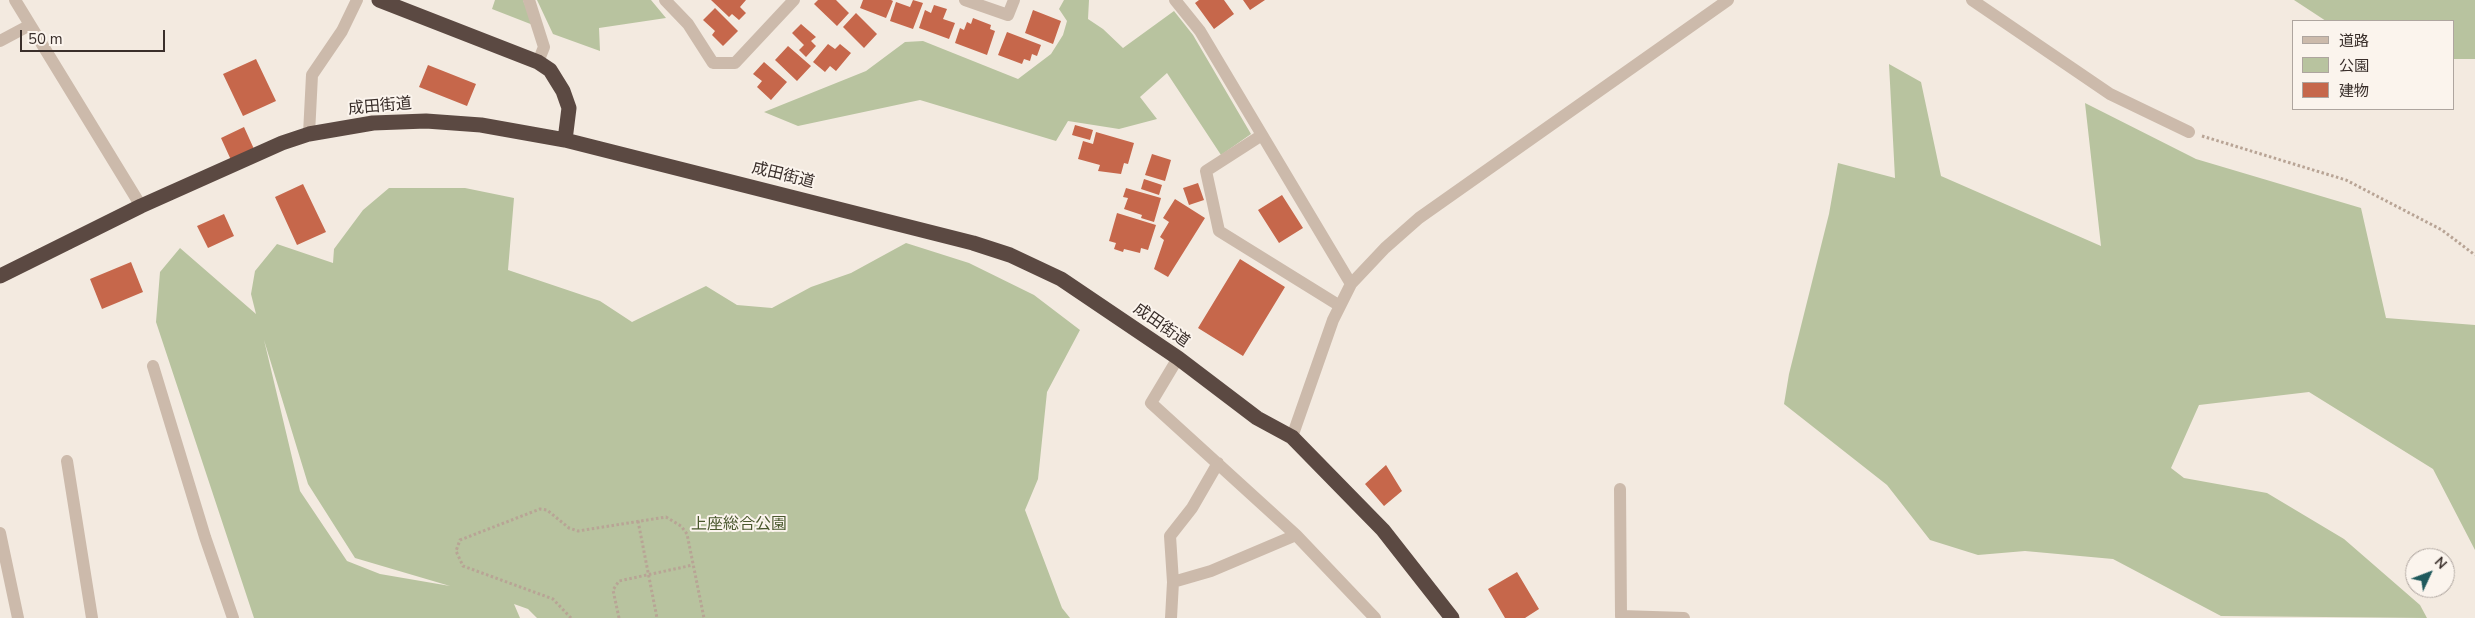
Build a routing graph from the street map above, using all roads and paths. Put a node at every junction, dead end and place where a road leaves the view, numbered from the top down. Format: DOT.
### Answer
graph roads {
  1 [pos="15,0"];
  2 [pos="357,0"];
  3 [pos="379,0"];
  4 [pos="529,0"];
  5 [pos="666,0"];
  6 [pos="794,0"];
  7 [pos="965,0"];
  8 [pos="1014,0"];
  9 [pos="1175,0"];
  10 [pos="1728,0"];
  11 [pos="1972,0"];
  12 [pos="30,25"];
  13 [pos="0,41"];
  14 [pos="538,62"];
  15 [pos="2189,132"];
  16 [pos="309,134"];
  17 [pos="1262,135"];
  18 [pos="565,140"];
  19 [pos="141,206"];
  20 [pos="2475,255"];
  21 [pos="0,276"];
  22 [pos="1351,284"];
  23 [pos="1340,306"];
  24 [pos="1178,358"];
  25 [pos="153,366"];
  26 [pos="1292,438"];
  27 [pos="67,461"];
  28 [pos="1218,463"];
  29 [pos="1620,489"];
  30 [pos="638,521"];
  31 [pos="0,532"];
  32 [pos="1296,536"];
  33 [pos="693,564"];
  34 [pos="648,574"];
  35 [pos="1173,582"];
  36 [pos="1621,617"];
  37 [pos="18,618"];
  38 [pos="92,618"];
  39 [pos="233,618"];
  40 [pos="571,618"];
  41 [pos="619,618"];
  42 [pos="657,618"];
  43 [pos="704,618"];
  44 [pos="1171,618"];
  45 [pos="1374,618"];
  46 [pos="1452,618"];
  47 [pos="1684,618"];
  1 -- 12 [label="street"];
  2 -- 16 [label="street"];
  3 -- 14 [label="highway"];
  4 -- 14 [label="street"];
  5 -- 6 [label="street"];
  7 -- 8 [label="street"];
  9 -- 17 [label="street"];
  10 -- 22 [label="street"];
  11 -- 15 [label="street"];
  12 -- 13 [label="street"];
  12 -- 19 [label="street"];
  14 -- 18 [label="highway"];
  15 -- 20 [label="path"];
  16 -- 18 [label="highway, 成田街道"];
  16 -- 19 [label="highway, 成田街道"];
  17 -- 22 [label="street"];
  17 -- 23 [label="street"];
  18 -- 24 [label="highway, 成田街道"];
  19 -- 21 [label="highway, 成田街道"];
  22 -- 23 [label="street"];
  23 -- 26 [label="street"];
  24 -- 26 [label="highway, 成田街道"];
  24 -- 28 [label="street"];
  25 -- 39 [label="street"];
  26 -- 46 [label="highway, 成田街道"];
  27 -- 38 [label="street"];
  28 -- 32 [label="street"];
  28 -- 35 [label="street"];
  29 -- 36 [label="street"];
  30 -- 33 [label="path"];
  30 -- 34 [label="path"];
  30 -- 40 [label="path"];
  31 -- 37 [label="street"];
  32 -- 35 [label="street"];
  32 -- 45 [label="street"];
  33 -- 34 [label="path"];
  33 -- 43 [label="path"];
  34 -- 41 [label="path"];
  34 -- 42 [label="path"];
  35 -- 44 [label="street"];
  36 -- 47 [label="street"];
}
